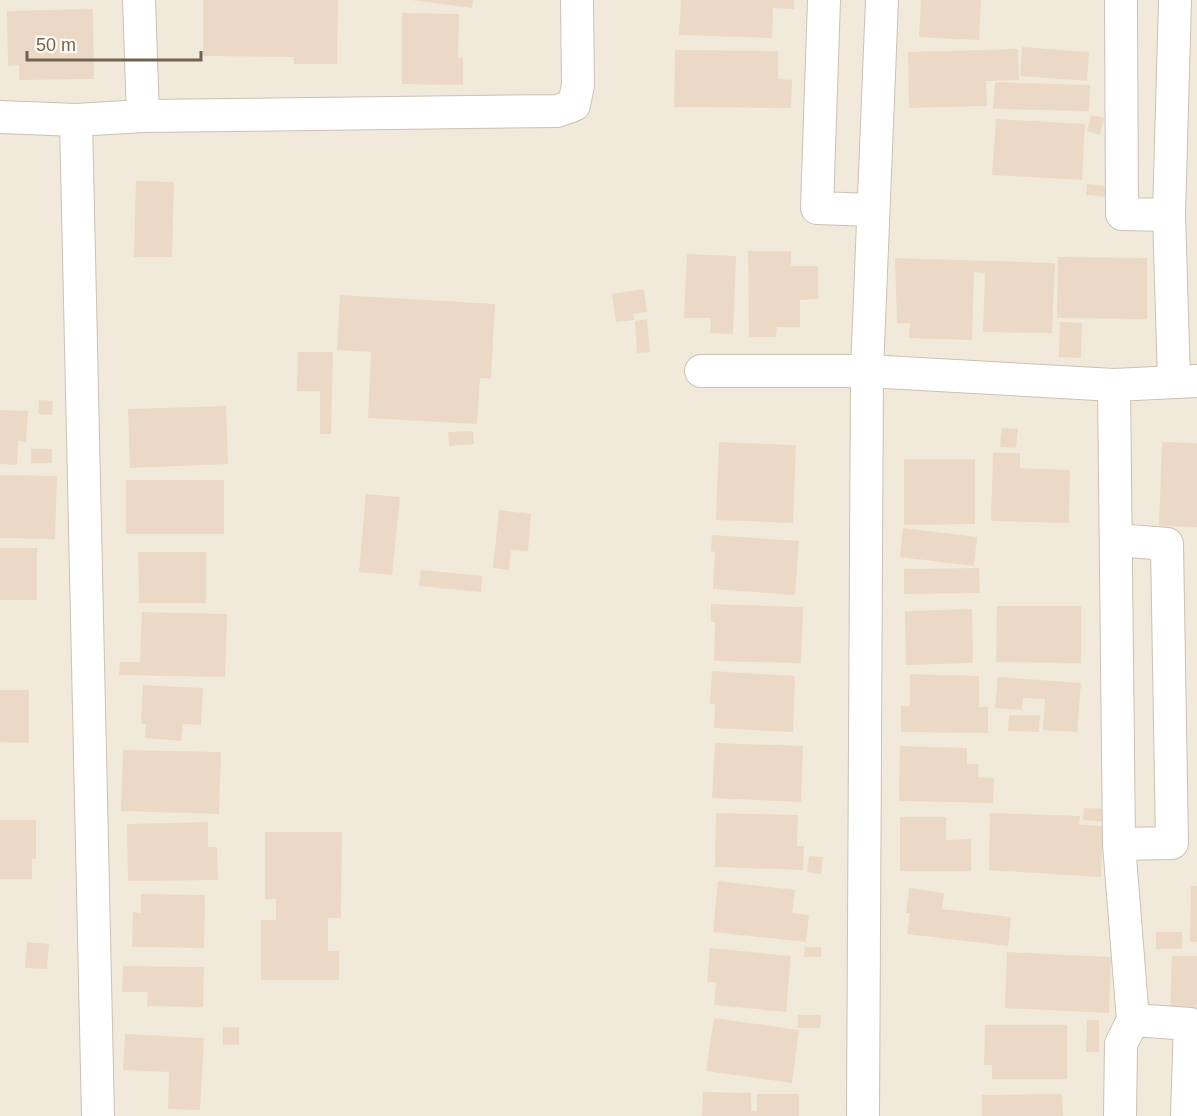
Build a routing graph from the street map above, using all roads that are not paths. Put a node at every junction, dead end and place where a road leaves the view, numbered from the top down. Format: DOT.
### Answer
graph roads {
  1 [pos="139,0"];
  2 [pos="577,0"];
  3 [pos="824,0"];
  4 [pos="882,0"];
  5 [pos="1121,0"];
  6 [pos="1175,0"];
  7 [pos="143,116"];
  8 [pos="0,117"];
  9 [pos="76,120"];
  10 [pos="873,210"];
  11 [pos="1169,215"];
  12 [pos="701,371"];
  13 [pos="867,371"];
  14 [pos="1186,380"];
  15 [pos="1114,385"];
  16 [pos="1117,540"];
  17 [pos="1119,844"];
  18 [pos="1133,1020"];
  19 [pos="98,1116"];
  20 [pos="863,1116"];
  21 [pos="1120,1116"];
  22 [pos="1187,1116"];
  1 -- 7 [label="street"];
  2 -- 7 [label="street"];
  3 -- 10 [label="street"];
  4 -- 10 [label="street"];
  5 -- 11 [label="street"];
  6 -- 11 [label="street"];
  7 -- 9 [label="street"];
  8 -- 9 [label="street"];
  9 -- 19 [label="street"];
  10 -- 13 [label="street"];
  11 -- 14 [label="street"];
  12 -- 13 [label="street"];
  13 -- 15 [label="street"];
  13 -- 20 [label="street"];
  14 -- 15 [label="street"];
  15 -- 16 [label="street"];
  16 -- 17 [label="street"];
  16 -- 17 [label="street"];
  17 -- 18 [label="street"];
  18 -- 21 [label="street"];
  18 -- 22 [label="street"];
}
